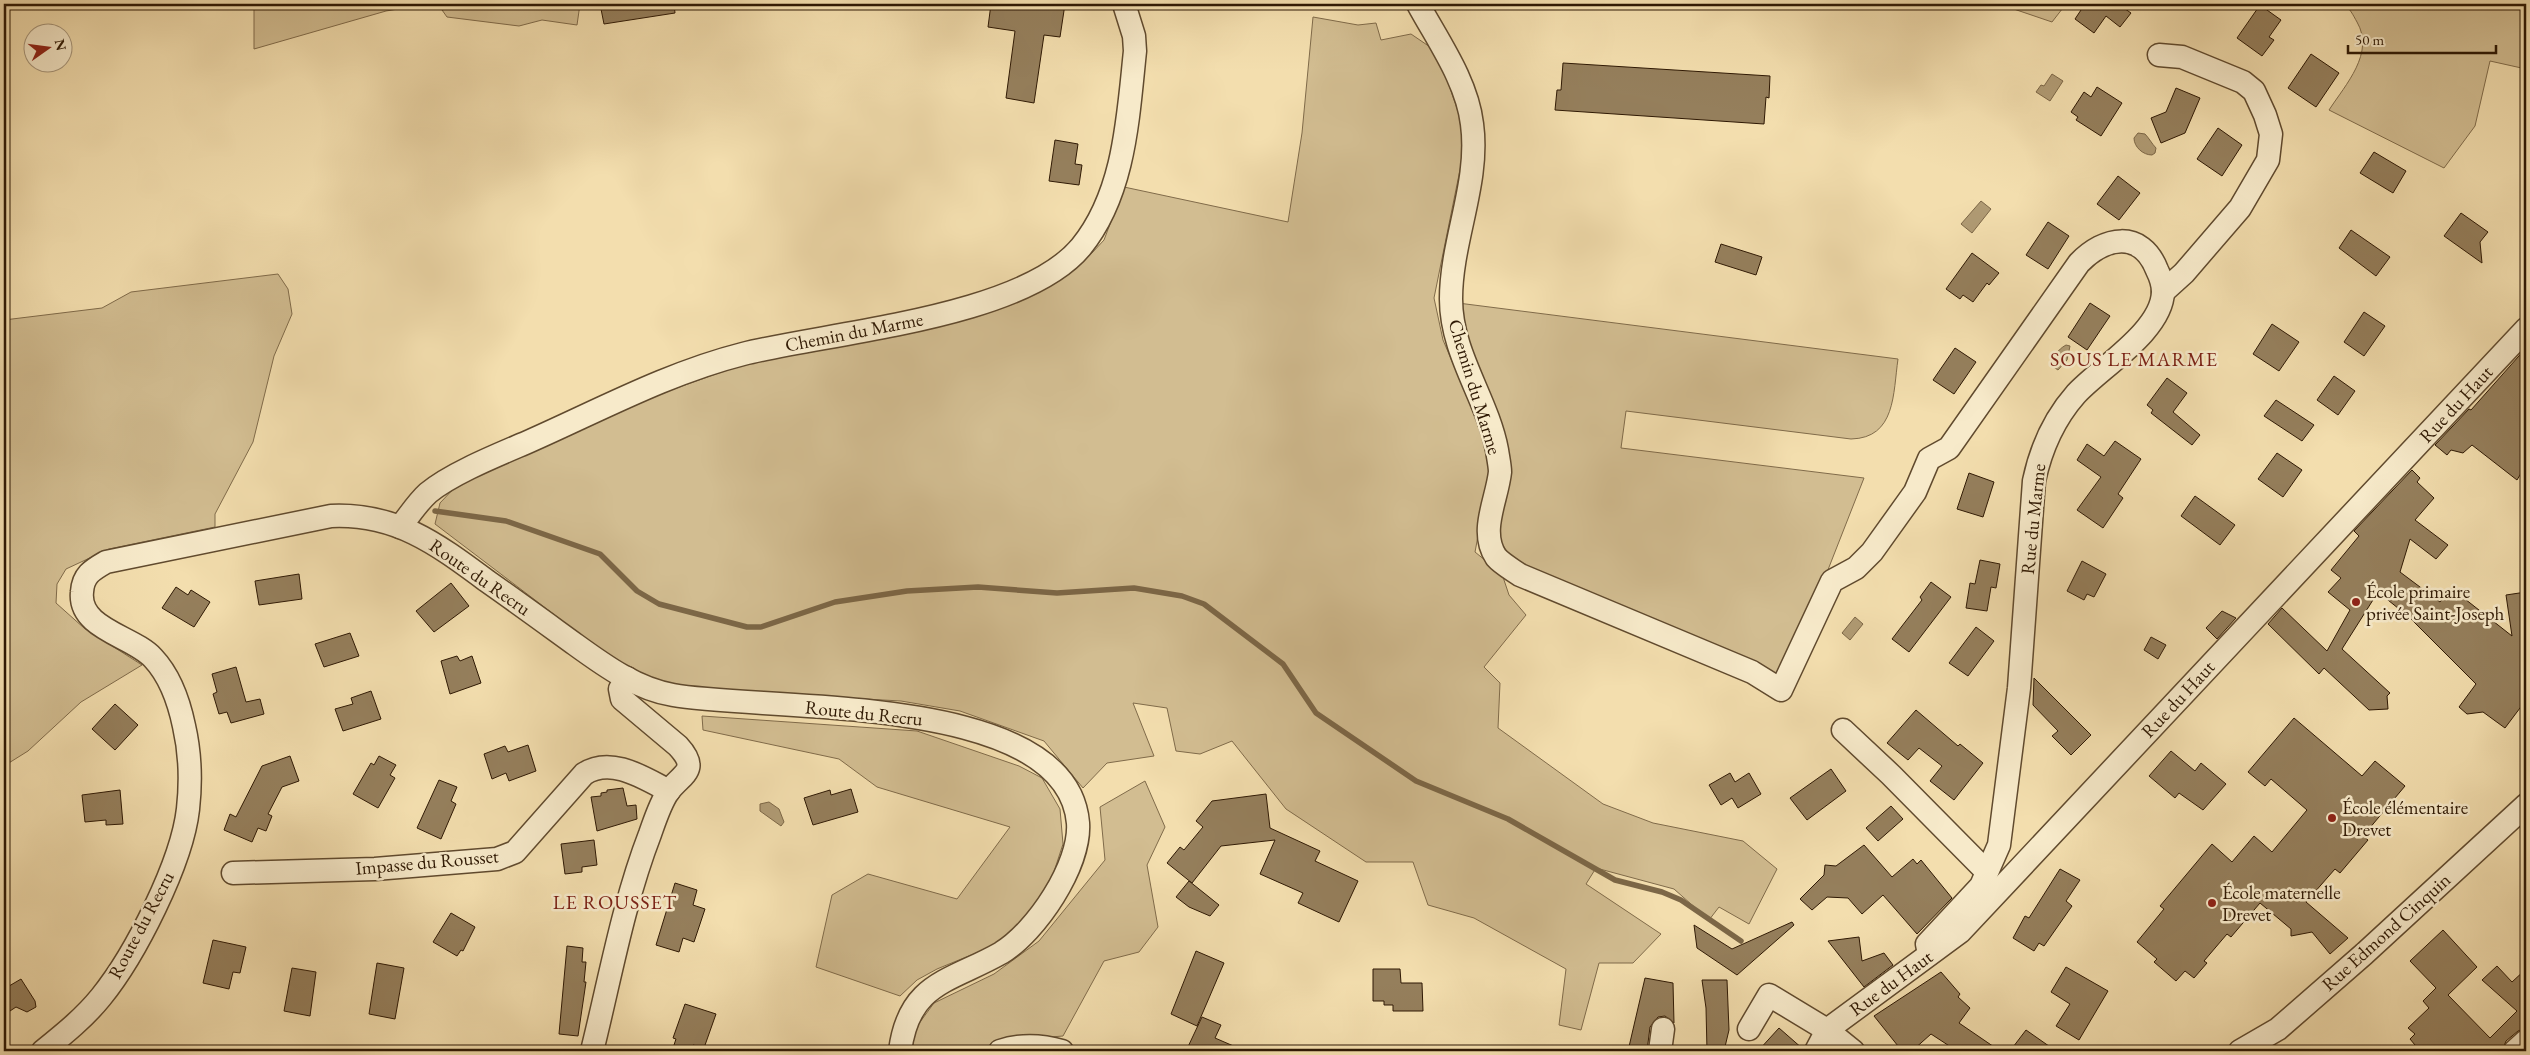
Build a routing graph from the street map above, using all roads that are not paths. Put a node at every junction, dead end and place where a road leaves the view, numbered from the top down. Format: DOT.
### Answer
graph roads {
  1 [pos="1124,4"];
  2 [pos="1418,4"];
  3 [pos="2159,55"];
  4 [pos="2162,292"];
  5 [pos="2526,329"];
  6 [pos="400,527"];
  7 [pos="626,678"];
  8 [pos="1842,730"];
  9 [pos="669,791"];
  10 [pos="2526,805"];
  11 [pos="1986,870"];
  12 [pos="233,873"];
  13 [pos="1929,954"];
  14 [pos="1663,1029"];
  15 [pos="1749,1029"];
  16 [pos="1827,1030"];
  17 [pos="2526,1041"];
  18 [pos="43,1051"];
  19 [pos="592,1051"];
  20 [pos="900,1051"];
  21 [pos="1000,1051"];
  22 [pos="1062,1051"];
  23 [pos="1660,1051"];
  24 [pos="1816,1051"];
  25 [pos="1853,1051"];
  26 [pos="2240,1051"];
  27 [pos="2515,1051"];
  1 -- 6 [label="street, Chemin du Marme"];
  2 -- 4 [label="street, Chemin du Marme"];
  3 -- 4 [label="street"];
  4 -- 11 [label="street, Rue du Marme"];
  5 -- 13 [label="street, Rue du Haut"];
  6 -- 7 [label="street, Route du Recru"];
  6 -- 18 [label="street, Route du Recru"];
  7 -- 9 [label="street"];
  7 -- 20 [label="street, Route du Recru"];
  8 -- 11 [label="street"];
  9 -- 12 [label="street, Impasse du Rousset"];
  9 -- 19 [label="street"];
  10 -- 26 [label="street, Rue Edmond Cinquin"];
  11 -- 13 [label="street, Rue du Marme"];
  13 -- 16 [label="street, Rue du Haut"];
  14 -- 23 [label="street"];
  15 -- 16 [label="street"];
  16 -- 24 [label="street, Rue du Haut"];
  16 -- 25 [label="street"];
  17 -- 27 [label="street"];
  21 -- 22 [label="street"];
}
